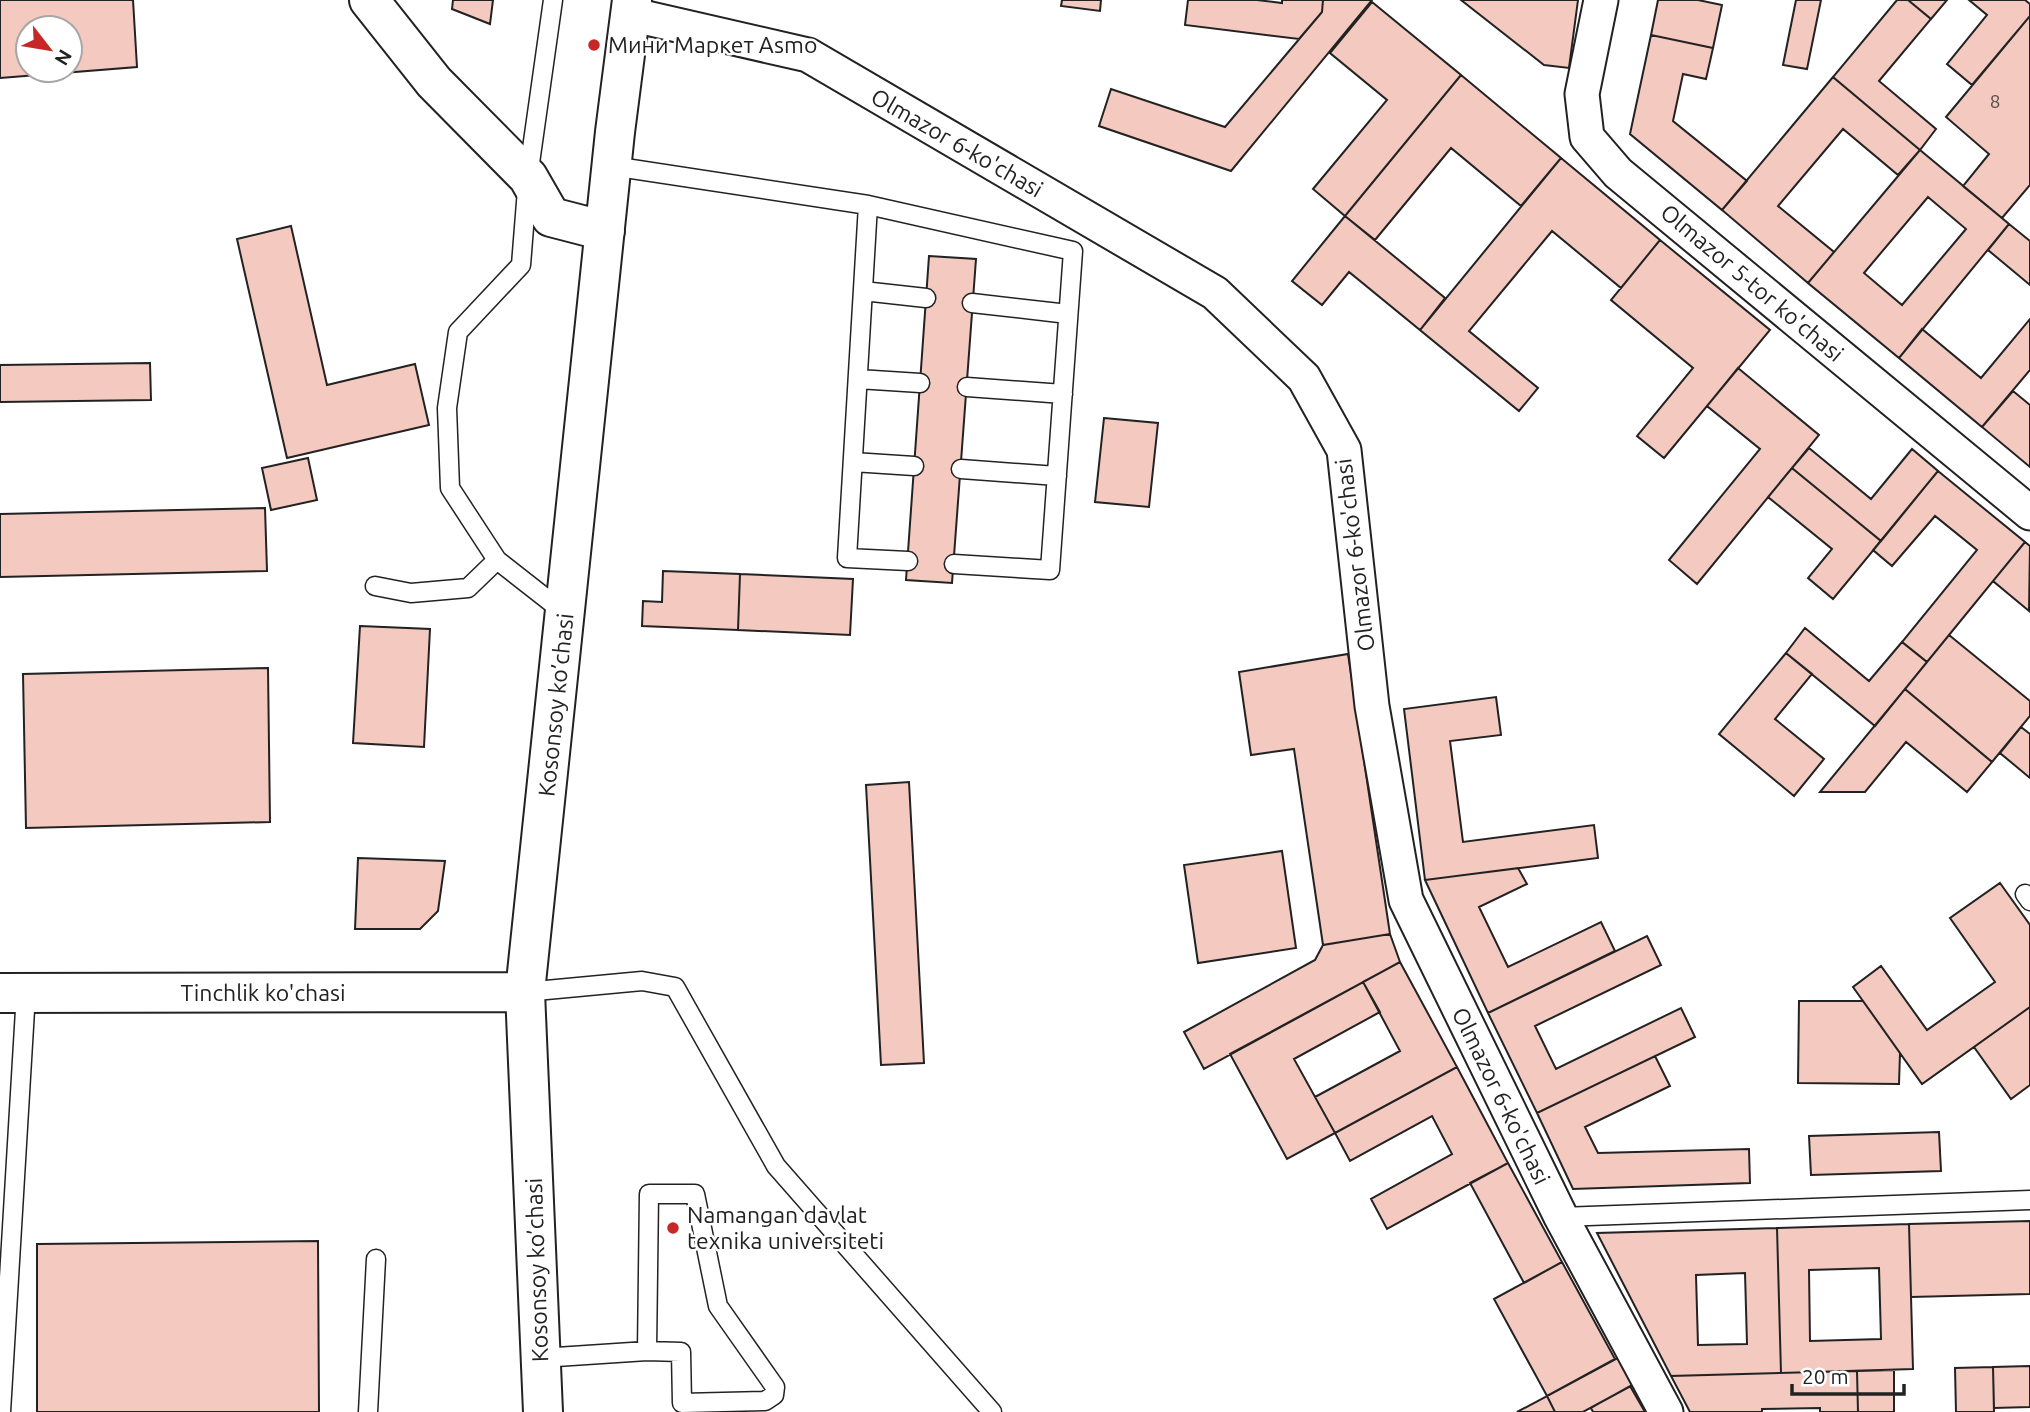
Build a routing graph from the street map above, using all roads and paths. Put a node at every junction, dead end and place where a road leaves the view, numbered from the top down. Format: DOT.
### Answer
graph roads {
  1 [pos="369,0"];
  2 [pos="553,0"];
  3 [pos="1601,0"];
  4 [pos="630,7"];
  5 [pos="612,166"];
  6 [pos="528,177"];
  7 [pos="868,205"];
  8 [pos="605,231"];
  9 [pos="863,291"];
  10 [pos="926,298"];
  11 [pos="972,303"];
  12 [pos="1068,313"];
  13 [pos="858,379"];
  14 [pos="920,383"];
  15 [pos="967,387"];
  16 [pos="1063,394"];
  17 [pos="853,462"];
  18 [pos="915,466"];
  19 [pos="961,469"];
  20 [pos="1057,476"];
  21 [pos="2030,513"];
  22 [pos="497,560"];
  23 [pos="908,561"];
  24 [pos="954,564"];
  25 [pos="375,586"];
  26 [pos="566,614"];
  27 [pos="525,992"];
  28 [pos="13,993"];
  29 [pos="2030,1200"];
  30 [pos="1561,1217"];
  31 [pos="376,1259"];
  32 [pos="647,1351"];
  33 [pos="541,1359"];
  34 [pos="1,1412"];
  35 [pos="368,1412"];
  36 [pos="543,1412"];
  37 [pos="992,1412"];
  38 [pos="1666,1412"];
  1 -- 6 [label="main road"];
  2 -- 6 [label="lane"];
  3 -- 21 [label="street, Olmazor 5-tor ko'chasi"];
  4 -- 5 [label="main road, Kosonsoy ko’chasi"];
  4 -- 30 [label="street, Olmazor 6-ko'chasi"];
  5 -- 7 [label="lane"];
  5 -- 8 [label="main road, Kosonsoy ko’chasi"];
  6 -- 8 [label="main road"];
  6 -- 22 [label="lane"];
  7 -- 9 [label="lane"];
  7 -- 12 [label="lane"];
  8 -- 26 [label="main road, Kosonsoy ko’chasi"];
  9 -- 10 [label="lane"];
  9 -- 13 [label="lane"];
  11 -- 12 [label="lane"];
  12 -- 16 [label="lane"];
  13 -- 14 [label="lane"];
  13 -- 17 [label="lane"];
  15 -- 16 [label="lane"];
  16 -- 20 [label="lane"];
  17 -- 18 [label="lane"];
  17 -- 23 [label="lane"];
  19 -- 20 [label="lane"];
  20 -- 24 [label="lane"];
  22 -- 25 [label="lane"];
  22 -- 26 [label="lane"];
  26 -- 27 [label="main road, Kosonsoy ko’chasi"];
  27 -- 28 [label="main road, Tinchlik ko'chasi"];
  27 -- 33 [label="main road, Kosonsoy ko’chasi"];
  27 -- 37 [label="lane"];
  28 -- 34 [label="lane"];
  29 -- 30 [label="lane"];
  30 -- 38 [label="street, Olmazor 6-ko'chasi"];
  31 -- 35 [label="lane"];
  32 -- 32 [label="lane"];
  32 -- 33 [label="lane"];
  33 -- 36 [label="main road, Kosonsoy ko’chasi"];
}
